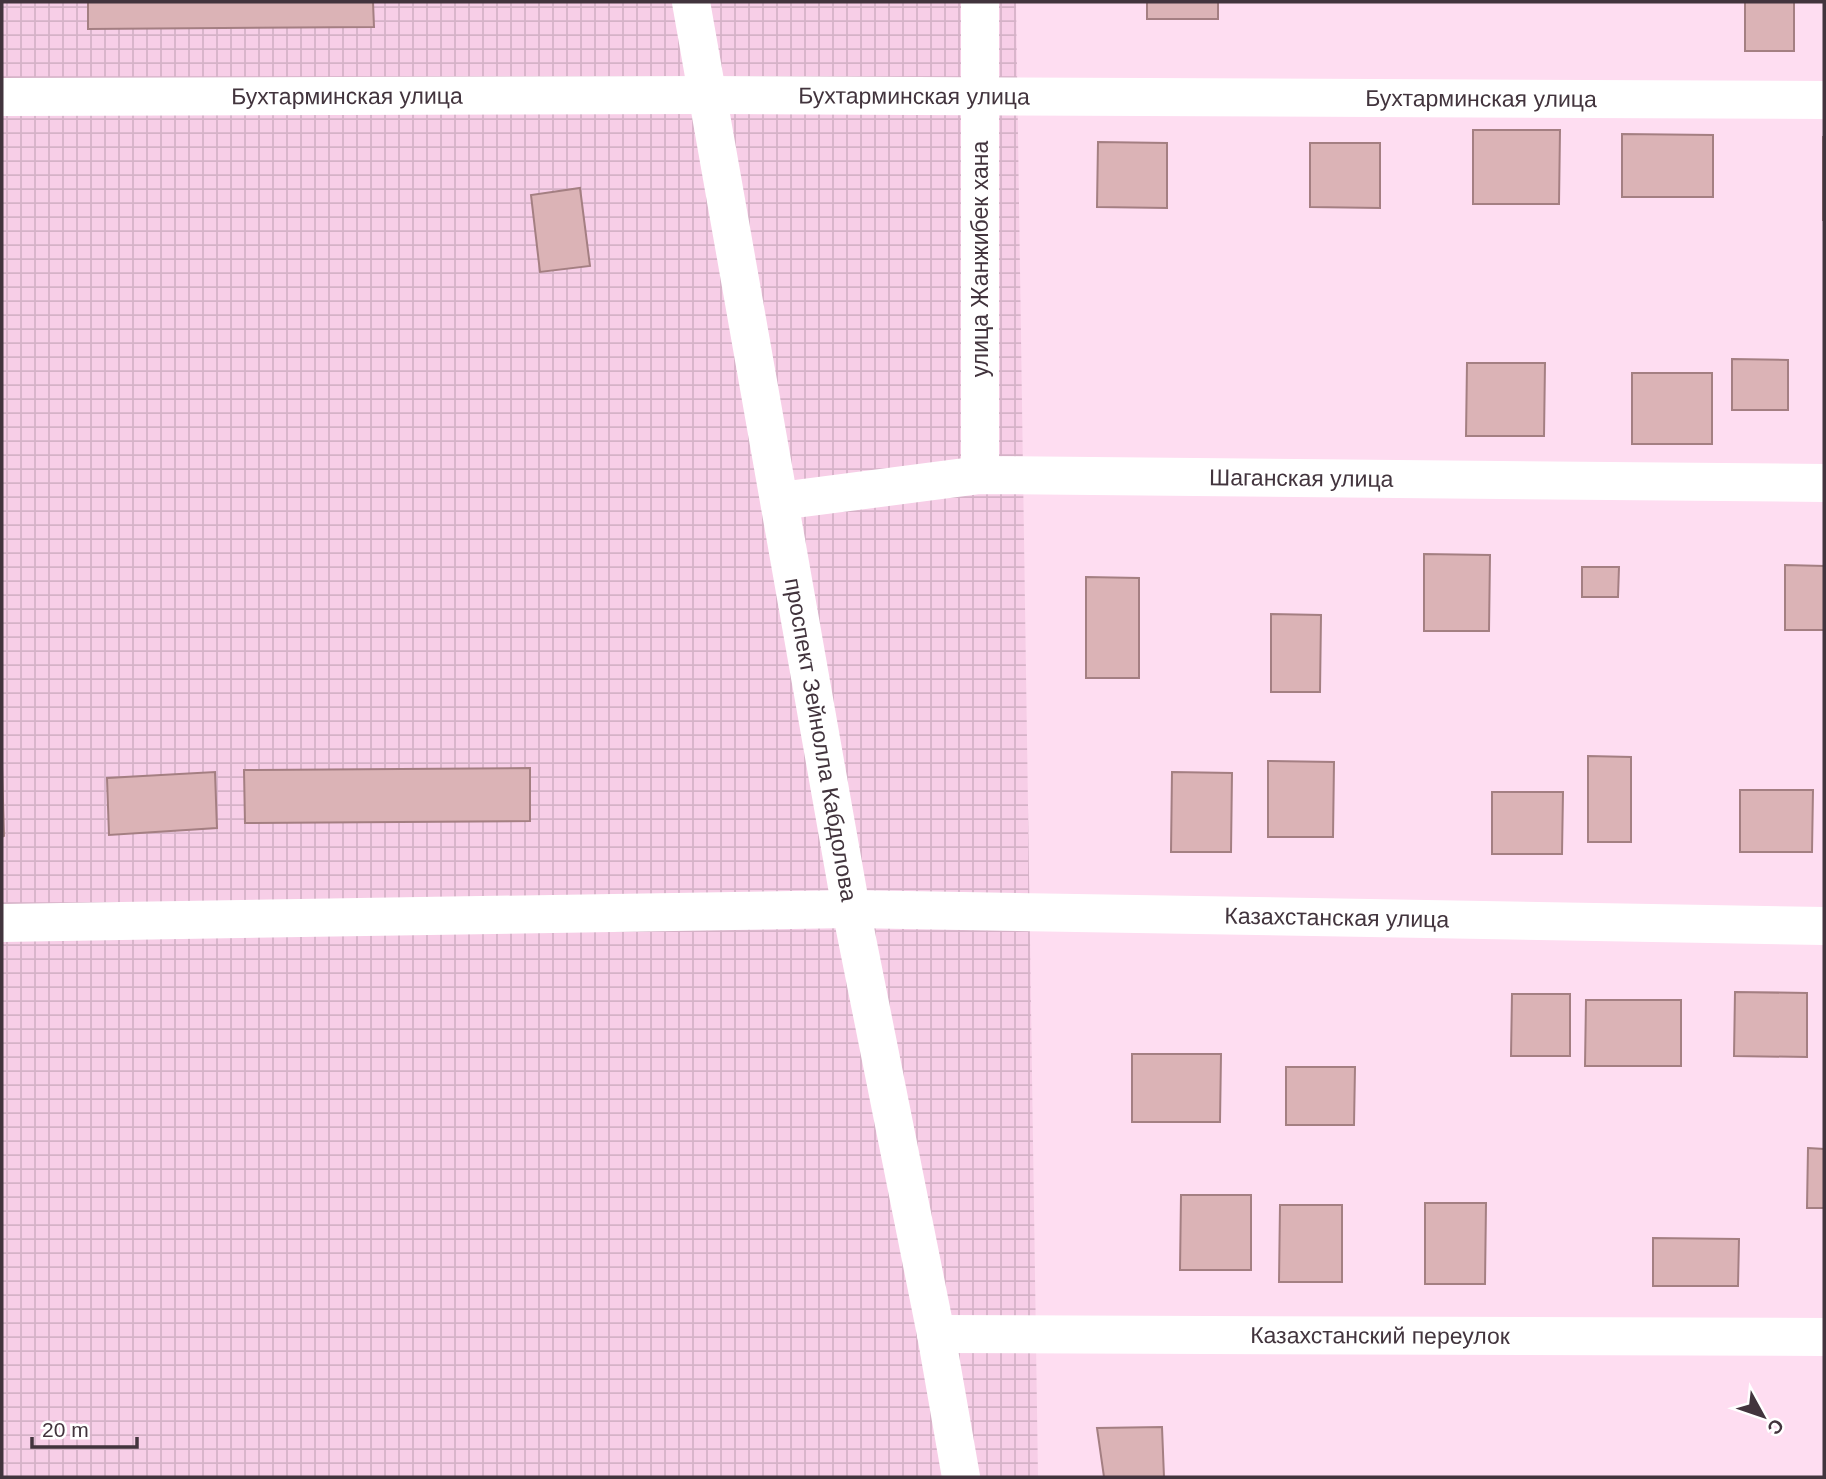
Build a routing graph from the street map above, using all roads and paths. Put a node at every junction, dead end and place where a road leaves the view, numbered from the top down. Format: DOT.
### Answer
graph roads {
  1 [pos="691,2"];
  2 [pos="981,2"];
  3 [pos="708,95"];
  4 [pos="980,96"];
  5 [pos="2,97"];
  6 [pos="1824,100"];
  7 [pos="980,475"];
  8 [pos="1824,483"];
  9 [pos="779,501"];
  10 [pos="851,909"];
  11 [pos="2,923"];
  12 [pos="1824,926"];
  13 [pos="936,1334"];
  14 [pos="1824,1337"];
  15 [pos="961,1477"];
  1 -- 3 [label="street, проспект Зейнолла Кабдолова"];
  2 -- 4 [label="street, улица Жанжибек хана"];
  3 -- 4 [label="street, Бухтарминская улица"];
  3 -- 5 [label="street, Бухтарминская улица"];
  3 -- 9 [label="street, проспект Зейнолла Кабдолова"];
  4 -- 6 [label="street, Бухтарминская улица"];
  4 -- 7 [label="street, улица Жанжибек хана"];
  7 -- 8 [label="street, Шаганская улица"];
  7 -- 9 [label="street, Шаганская улица"];
  9 -- 10 [label="street, проспект Зейнолла Кабдолова"];
  10 -- 11 [label="street, Казахстанская улица"];
  10 -- 12 [label="street, Казахстанская улица"];
  10 -- 13 [label="street, проспект Зейнолла Кабдолова"];
  13 -- 14 [label="street, Казахстанский переулок"];
  13 -- 15 [label="street, проспект Зейнолла Кабдолова"];
}
